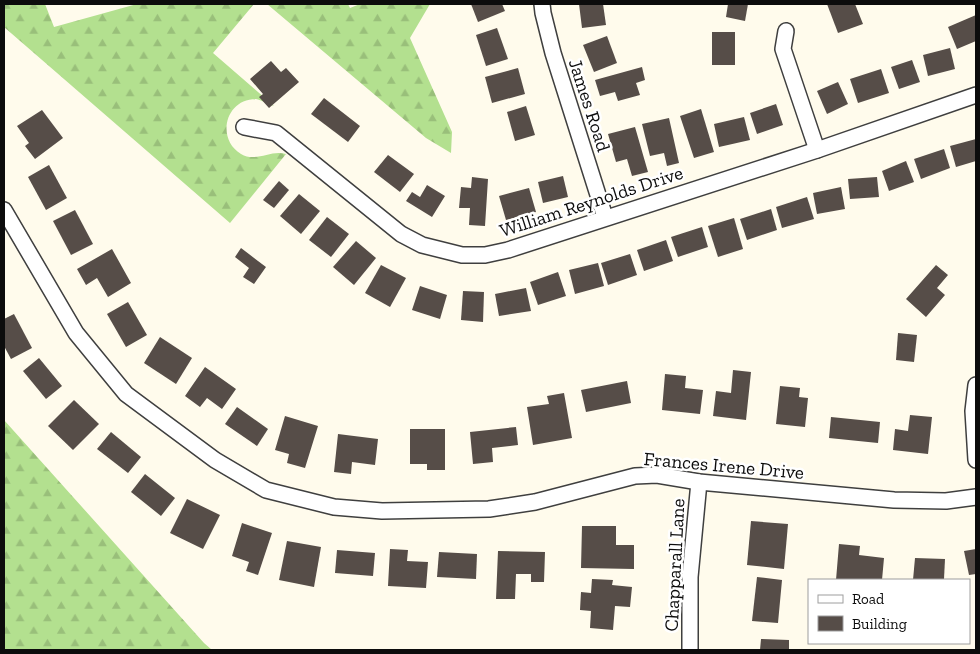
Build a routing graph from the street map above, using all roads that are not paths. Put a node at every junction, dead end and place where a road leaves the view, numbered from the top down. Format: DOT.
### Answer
graph roads {
  1 [pos="542,4"];
  2 [pos="786,31"];
  3 [pos="976,95"];
  4 [pos="244,127"];
  5 [pos="817,150"];
  6 [pos="4,210"];
  7 [pos="605,218"];
  8 [pos="976,384"];
  9 [pos="976,460"];
  10 [pos="699,482"];
  11 [pos="976,497"];
  12 [pos="690,650"];
  1 -- 7 [label="street, James Road"];
  2 -- 5 [label="street"];
  3 -- 5 [label="street, William Reynolds Drive"];
  4 -- 7 [label="street, William Reynolds Drive"];
  5 -- 7 [label="street, William Reynolds Drive"];
  6 -- 10 [label="street, Frances Irene Drive"];
  8 -- 9 [label="street"];
  10 -- 11 [label="street, Frances Irene Drive"];
  10 -- 12 [label="street, Chapparall Lane"];
}
